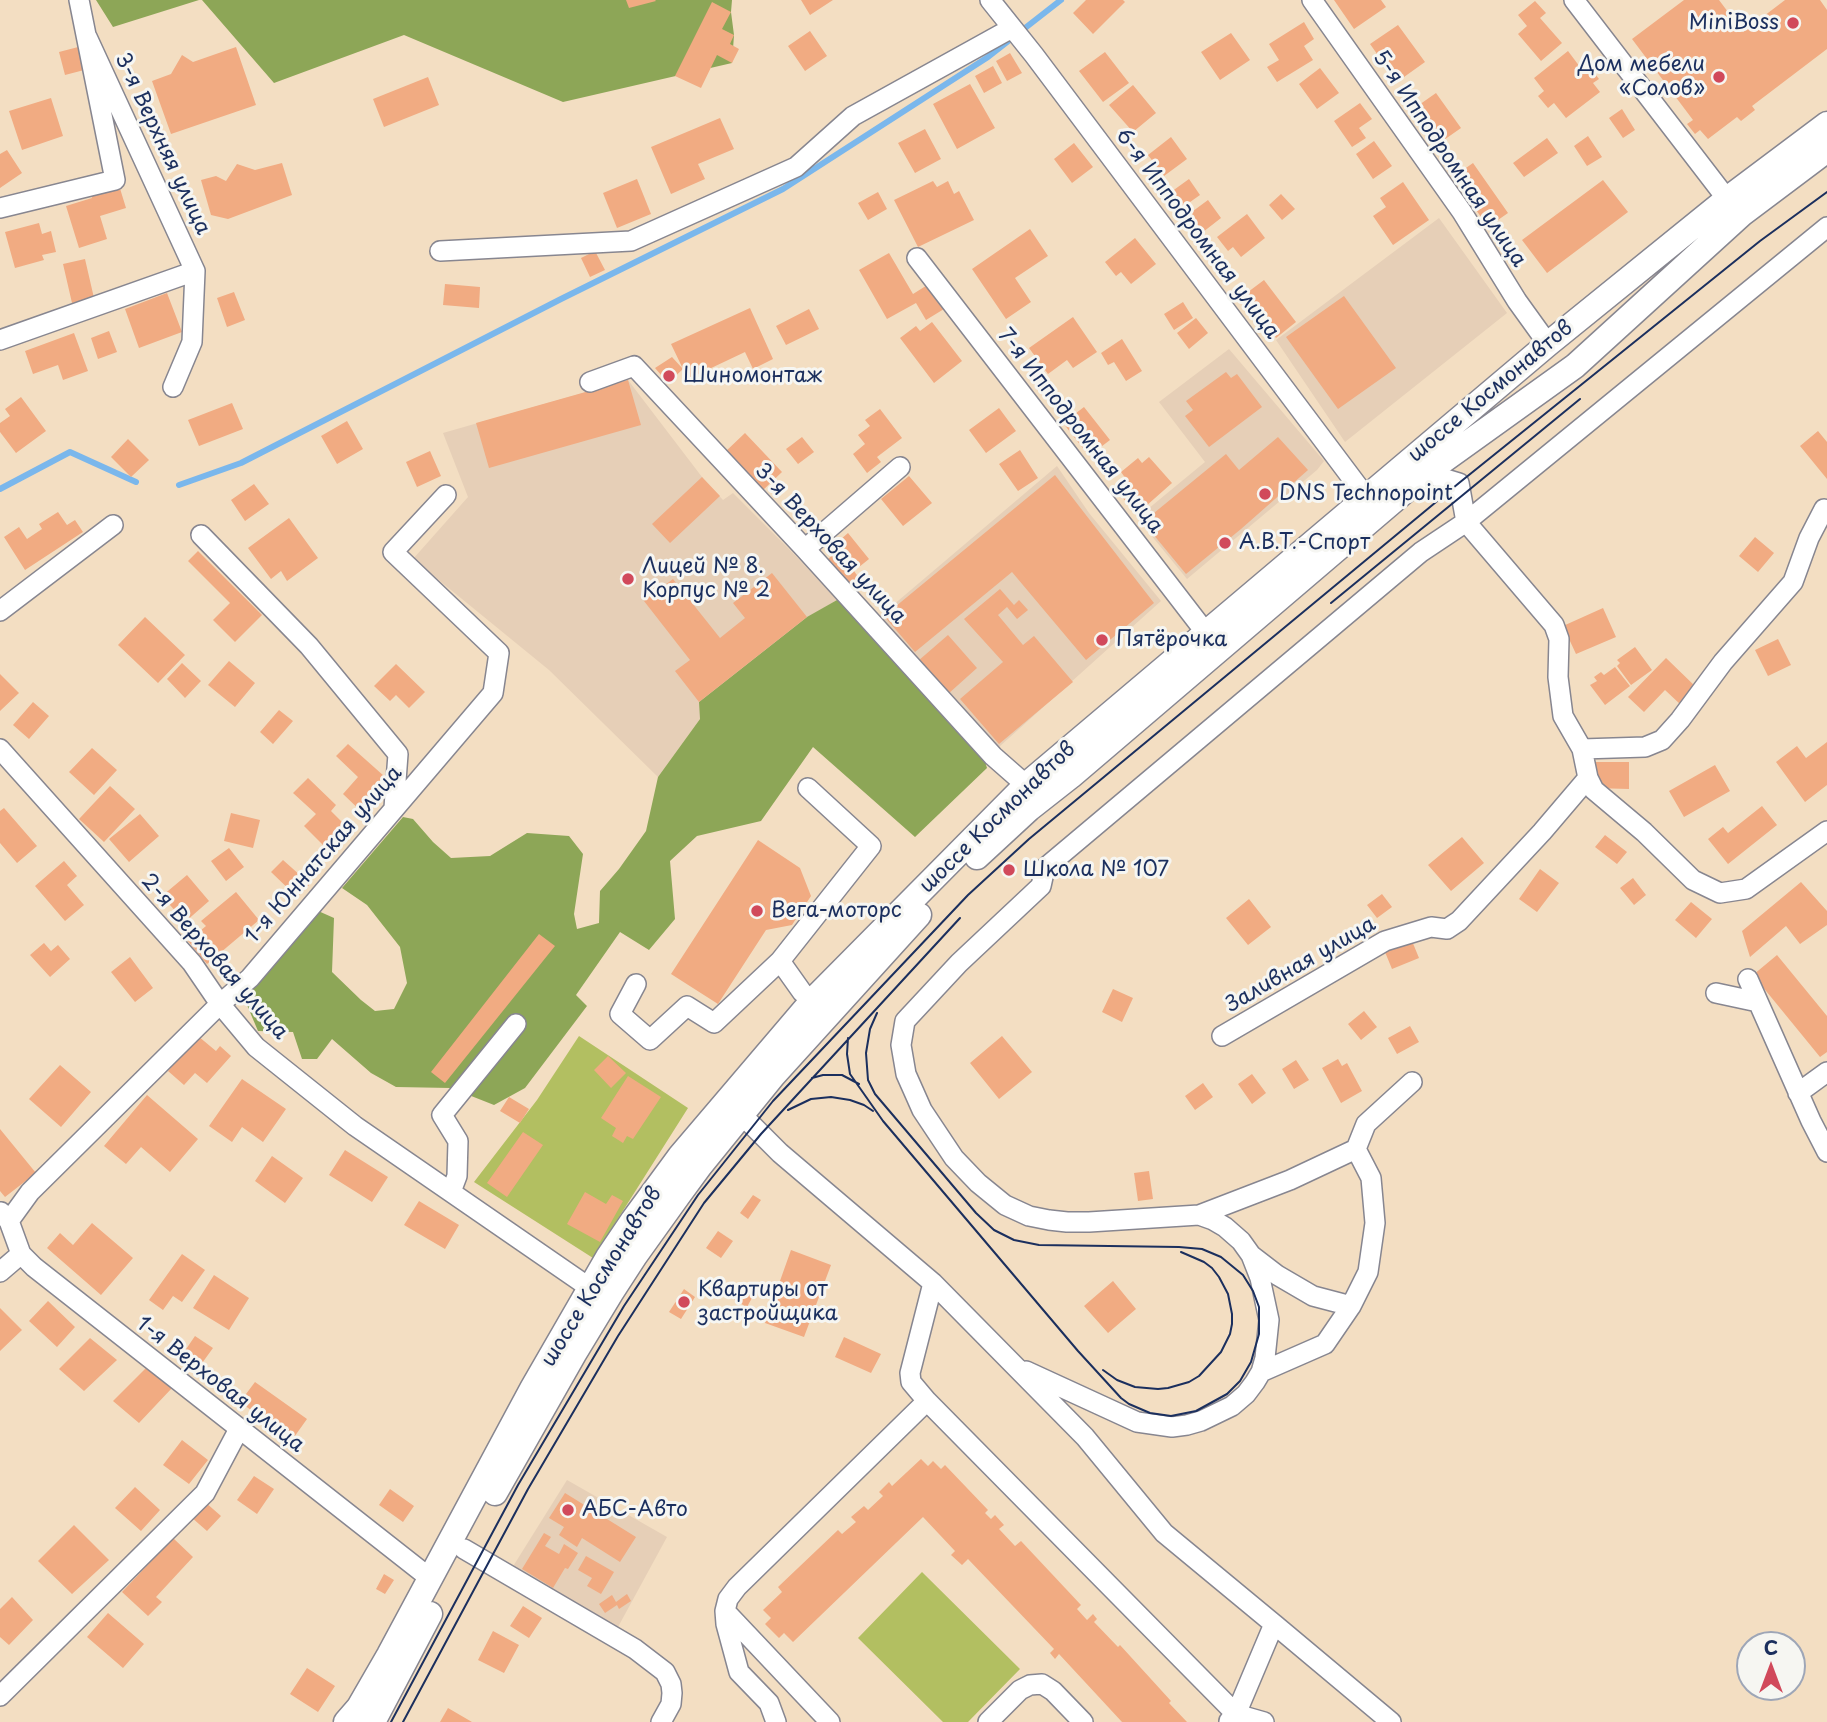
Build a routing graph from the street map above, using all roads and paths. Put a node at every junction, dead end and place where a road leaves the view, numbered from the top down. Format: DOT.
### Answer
graph roads {
  1 [pos="79,0"];
  2 [pos="1312,0"];
  3 [pos="1574,0"];
  4 [pos="994,5"];
  5 [pos="1012,28"];
  6 [pos="87,37"];
  7 [pos="1827,124"];
  8 [pos="1827,150"];
  9 [pos="1727,198"];
  10 [pos="0,208"];
  11 [pos="1826,228"];
  12 [pos="440,251"];
  13 [pos="917,258"];
  14 [pos="195,271"];
  15 [pos="0,340"];
  16 [pos="1548,344"];
  17 [pos="590,382"];
  18 [pos="173,387"];
  19 [pos="900,467"];
  20 [pos="1426,473"];
  21 [pos="446,495"];
  22 [pos="1366,497"];
  23 [pos="1824,509"];
  24 [pos="1466,522"];
  25 [pos="113,525"];
  26 [pos="201,534"];
  27 [pos="806,549"];
  28 [pos="0,611"];
  29 [pos="1206,633"];
  30 [pos="0,749"];
  31 [pos="1582,749"];
  32 [pos="1588,778"];
  33 [pos="1026,785"];
  34 [pos="808,788"];
  35 [pos="394,808"];
  36 [pos="1827,831"];
  37 [pos="780,961"];
  38 [pos="1748,979"];
  39 [pos="636,984"];
  40 [pos="1716,993"];
  41 [pos="812,1001"];
  42 [pos="1758,1002"];
  43 [pos="220,1004"];
  44 [pos="516,1024"];
  45 [pos="1222,1036"];
  46 [pos="1827,1072"];
  47 [pos="1412,1082"];
  48 [pos="1798,1093"];
  49 [pos="742,1115"];
  50 [pos="1356,1149"];
  51 [pos="1827,1152"];
  52 [pos="451,1192"];
  53 [pos="1199,1215"];
  54 [pos="4,1217"];
  55 [pos="21,1254"];
  56 [pos="1251,1255"];
  57 [pos="0,1272"];
  58 [pos="933,1283"];
  59 [pos="590,1288"];
  60 [pos="1350,1306"];
  61 [pos="1013,1365"];
  62 [pos="1261,1372"];
  63 [pos="927,1401"];
  64 [pos="239,1429"];
  65 [pos="464,1549"];
  66 [pos="431,1578"];
  67 [pos="725,1611"];
  68 [pos="1274,1624"];
  69 [pos="0,1696"];
  70 [pos="1232,1718"];
  71 [pos="346,1722"];
  72 [pos="373,1722"];
  73 [pos="661,1722"];
  74 [pos="776,1722"];
  75 [pos="830,1722"];
  76 [pos="988,1722"];
  77 [pos="1083,1722"];
  78 [pos="1264,1722"];
  79 [pos="1391,1722"];
  1 -- 6 [label="street"];
  2 -- 16 [label="street, 5-я Ипподромная улица"];
  3 -- 9 [label="street"];
  4 -- 5 [label="street, 6-я Ипподромная улица"];
  5 -- 12 [label="street"];
  5 -- 22 [label="street, 6-я Ипподромная улица"];
  6 -- 10 [label="street"];
  6 -- 14 [label="street, 3-я Верхняя улица"];
  7 -- 9 [label="main road, шоссе Космонавтов"];
  8 -- 20 [label="main road, шоссе Космонавтов"];
  9 -- 16 [label="main road, шоссе Космонавтов"];
  11 -- 24 [label="street"];
  13 -- 29 [label="street, 7-я Ипподромная улица"];
  14 -- 15 [label="street"];
  14 -- 18 [label="street"];
  16 -- 22 [label="main road, шоссе Космонавтов"];
  17 -- 27 [label="street, 3-я Верховая улица"];
  19 -- 27 [label="street"];
  20 -- 24 [label="street"];
  20 -- 49 [label="main road, шоссе Космонавтов"];
  21 -- 35 [label="street, 1-я Юннатская улица"];
  22 -- 29 [label="main road, шоссе Космонавтов"];
  23 -- 31 [label="street"];
  24 -- 31 [label="street"];
  24 -- 53 [label="street"];
  25 -- 28 [label="street"];
  26 -- 35 [label="street"];
  27 -- 33 [label="street, 3-я Верховая улица"];
  29 -- 33 [label="main road, шоссе Космонавтов"];
  30 -- 43 [label="street, 2-я Верховая улица"];
  31 -- 32 [label="street"];
  32 -- 36 [label="street"];
  32 -- 45 [label="street, Заливная улица"];
  33 -- 41 [label="main road, шоссе Космонавтов"];
  34 -- 37 [label="street"];
  35 -- 43 [label="street, 1-я Юннатская улица"];
  37 -- 39 [label="street"];
  37 -- 41 [label="street"];
  38 -- 42 [label="street"];
  40 -- 42 [label="street"];
  41 -- 59 [label="main road, шоссе Космонавтов"];
  42 -- 48 [label="street"];
  43 -- 52 [label="street, 2-я Верховая улица"];
  43 -- 54 [label="street, 1-я Юннатская улица"];
  44 -- 52 [label="street"];
  46 -- 48 [label="street"];
  47 -- 50 [label="street"];
  48 -- 51 [label="street"];
  49 -- 58 [label="street"];
  49 -- 65 [label="main road, шоссе Космонавтов"];
  50 -- 53 [label="street"];
  50 -- 60 [label="street"];
  52 -- 59 [label="street, 2-я Верховая улица"];
  53 -- 56 [label="street"];
  54 -- 55 [label="street, 1-я Верховая улица"];
  55 -- 57 [label="street"];
  55 -- 64 [label="street, 1-я Верховая улица"];
  56 -- 60 [label="street"];
  56 -- 62 [label="street"];
  58 -- 61 [label="street"];
  58 -- 63 [label="street"];
  59 -- 66 [label="main road, шоссе Космонавтов"];
  60 -- 62 [label="street"];
  61 -- 62 [label="street"];
  61 -- 68 [label="street"];
  63 -- 67 [label="street"];
  63 -- 70 [label="street"];
  64 -- 66 [label="street, 1-я Верховая улица"];
  64 -- 69 [label="street"];
  65 -- 72 [label="main road, шоссе Космонавтов"];
  65 -- 73 [label="street"];
  66 -- 71 [label="main road, шоссе Космонавтов"];
  67 -- 74 [label="street"];
  67 -- 75 [label="street"];
  68 -- 70 [label="street"];
  68 -- 79 [label="street"];
  70 -- 78 [label="street"];
  76 -- 77 [label="street"];
}
